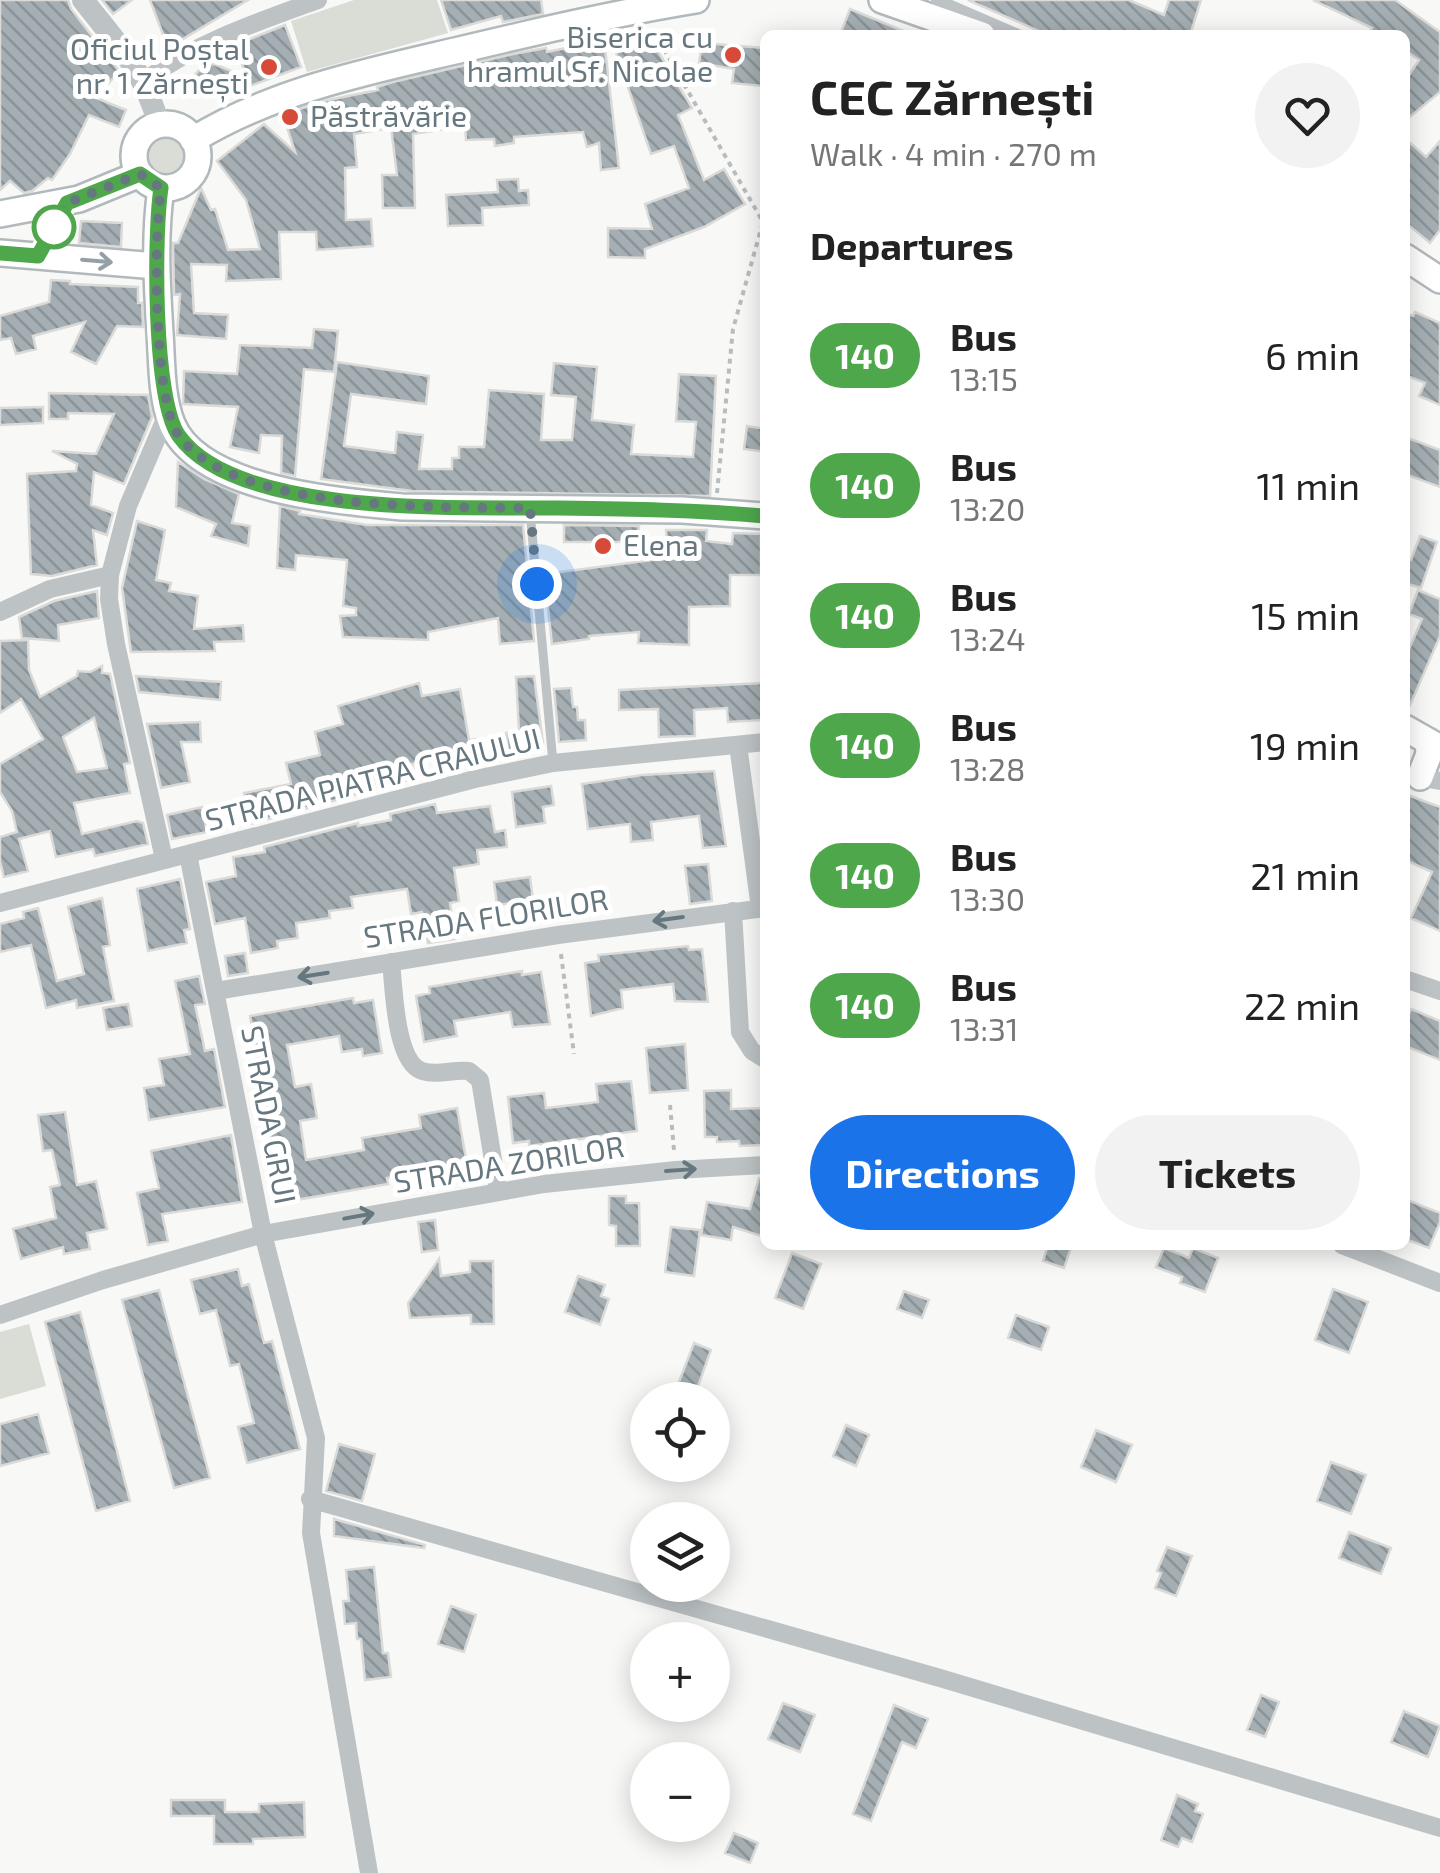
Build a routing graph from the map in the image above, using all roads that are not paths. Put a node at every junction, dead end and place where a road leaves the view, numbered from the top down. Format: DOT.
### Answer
graph roads {
  1 [pos="83,0"];
  2 [pos="318,0"];
  3 [pos="696,0"];
  4 [pos="882,0"];
  5 [pos="640,5"];
  6 [pos="943,14"];
  7 [pos="973,30"];
  8 [pos="1000,30"];
  9 [pos="144,81"];
  10 [pos="159,125"];
  11 [pos="194,140"];
  12 [pos="150,181"];
  13 [pos="67,203"];
  14 [pos="0,214"];
  15 [pos="0,253"];
  16 [pos="38,256"];
  17 [pos="1410,259"];
  18 [pos="156,266"];
  19 [pos="1440,280"];
  20 [pos="168,412"];
  21 [pos="530,508"];
  22 [pos="760,516"];
  23 [pos="110,575"];
  24 [pos="0,612"];
  25 [pos="1410,731"];
  26 [pos="760,743"];
  27 [pos="738,745"];
  28 [pos="1434,745"];
  29 [pos="552,763"];
  30 [pos="1422,778"];
  31 [pos="188,854"];
  32 [pos="164,859"];
  33 [pos="760,888"];
  34 [pos="0,902"];
  35 [pos="760,908"];
  36 [pos="733,911"];
  37 [pos="392,962"];
  38 [pos="1410,980"];
  39 [pos="216,991"];
  40 [pos="1440,992"];
  41 [pos="760,1055"];
  42 [pos="760,1165"];
  43 [pos="498,1191"];
  44 [pos="263,1234"];
  45 [pos="1355,1250"];
  46 [pos="1440,1284"];
  47 [pos="0,1315"];
  48 [pos="310,1499"];
  49 [pos="1440,1828"];
  50 [pos="368,1873"];
  1 -- 9 [label="street"];
  2 -- 9 [label="street"];
  3 -- 5 [label="main road"];
  4 -- 6 [label="main road"];
  5 -- 11 [label="main road"];
  6 -- 7 [label="main road"];
  6 -- 8 [label="street"];
  9 -- 10 [label="street"];
  10 -- 11 [label="main road"];
  10 -- 12 [label="main road"];
  11 -- 12 [label="main road"];
  12 -- 13 [label="main road"];
  12 -- 18 [label="main road"];
  13 -- 14 [label="main road"];
  13 -- 16 [label="lane"];
  15 -- 16 [label="main road"];
  16 -- 18 [label="main road, one-way"];
  17 -- 19 [label="main road"];
  18 -- 20 [label="main road"];
  20 -- 21 [label="main road"];
  20 -- 23 [label="street"];
  21 -- 22 [label="main road"];
  21 -- 29 [label="lane"];
  23 -- 24 [label="street"];
  23 -- 32 [label="street"];
  25 -- 28 [label="main road"];
  26 -- 27 [label="street, STRADA PIATRA CRAIULUI"];
  27 -- 29 [label="street, STRADA PIATRA CRAIULUI"];
  27 -- 33 [label="street"];
  28 -- 30 [label="main road"];
  29 -- 31 [label="street, STRADA PIATRA CRAIULUI"];
  31 -- 32 [label="street, STRADA PIATRA CRAIULUI"];
  31 -- 39 [label="street, STRADA GRUI"];
  32 -- 34 [label="street, STRADA PIATRA CRAIULUI"];
  35 -- 36 [label="street, STRADA FLORILOR"];
  36 -- 37 [label="street, STRADA FLORILOR, one-way"];
  36 -- 41 [label="street"];
  37 -- 39 [label="street, STRADA FLORILOR, one-way"];
  37 -- 43 [label="street"];
  38 -- 40 [label="street"];
  39 -- 44 [label="street, STRADA GRUI"];
  43 -- 42 [label="street, STRADA ZORILOR, one-way"];
  44 -- 43 [label="street, STRADA ZORILOR, one-way"];
  44 -- 47 [label="street, STRADA GRUI"];
  44 -- 48 [label="street"];
  45 -- 46 [label="street"];
  48 -- 49 [label="street"];
  48 -- 50 [label="street"];
}
